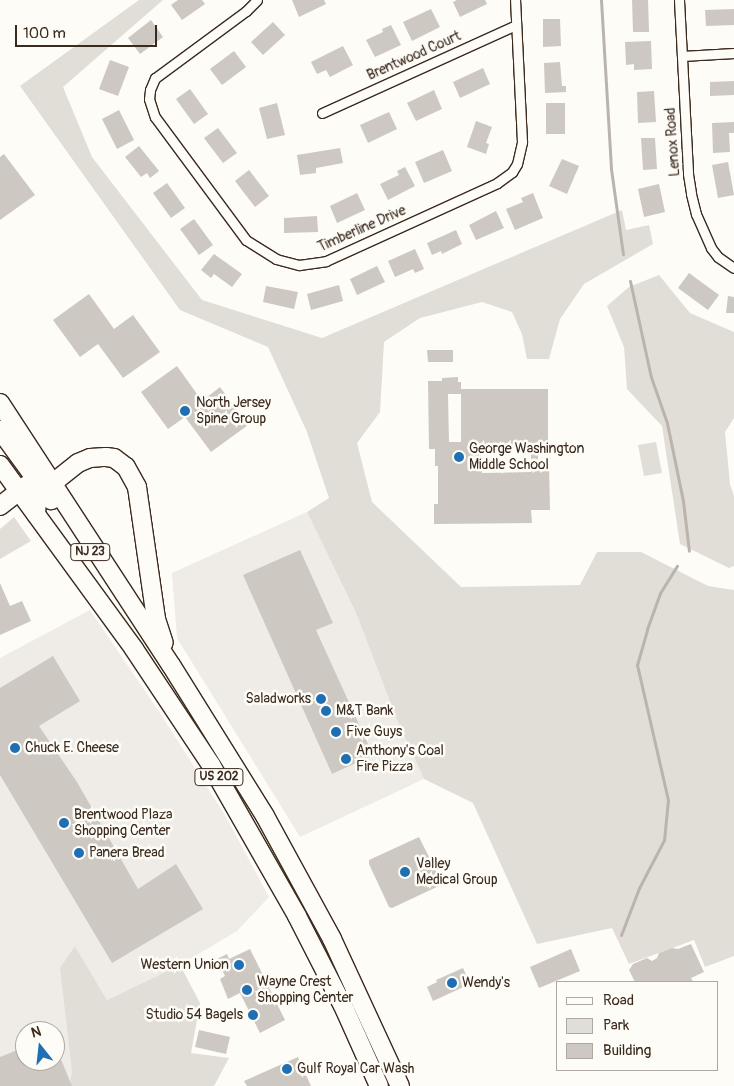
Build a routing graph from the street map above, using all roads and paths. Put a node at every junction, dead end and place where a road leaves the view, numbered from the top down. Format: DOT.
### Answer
graph roads {
  1 [pos="257,0"];
  2 [pos="515,0"];
  3 [pos="679,0"];
  4 [pos="516,25"];
  5 [pos="734,53"];
  6 [pos="682,56"];
  7 [pos="322,113"];
  8 [pos="734,268"];
  9 [pos="0,403"];
  10 [pos="0,430"];
  11 [pos="0,465"];
  12 [pos="44,483"];
  13 [pos="20,492"];
  14 [pos="0,506"];
  15 [pos="36,514"];
  16 [pos="137,614"];
  17 [pos="172,665"];
  18 [pos="379,1086"];
  19 [pos="400,1086"];
  1 -- 4 [label="street, Timberline Drive"];
  2 -- 4 [label="street, Timberline Drive"];
  3 -- 6 [label="street, Lenox Road"];
  4 -- 7 [label="street, Brentwood Court"];
  5 -- 6 [label="street"];
  6 -- 8 [label="street, Lenox Road"];
  9 -- 12 [label="highway"];
  10 -- 12 [label="highway, NJ 23"];
  11 -- 13 [label="highway, US 202"];
  12 -- 13 [label="highway"];
  12 -- 15 [label="highway"];
  12 -- 16 [label="highway, NJ 23"];
  12 -- 17 [label="highway"];
  13 -- 14 [label="highway"];
  13 -- 15 [label="highway, US 202"];
  15 -- 18 [label="highway, US 202"];
  16 -- 17 [label="highway, US 202"];
  17 -- 19 [label="highway, US 202"];
}
